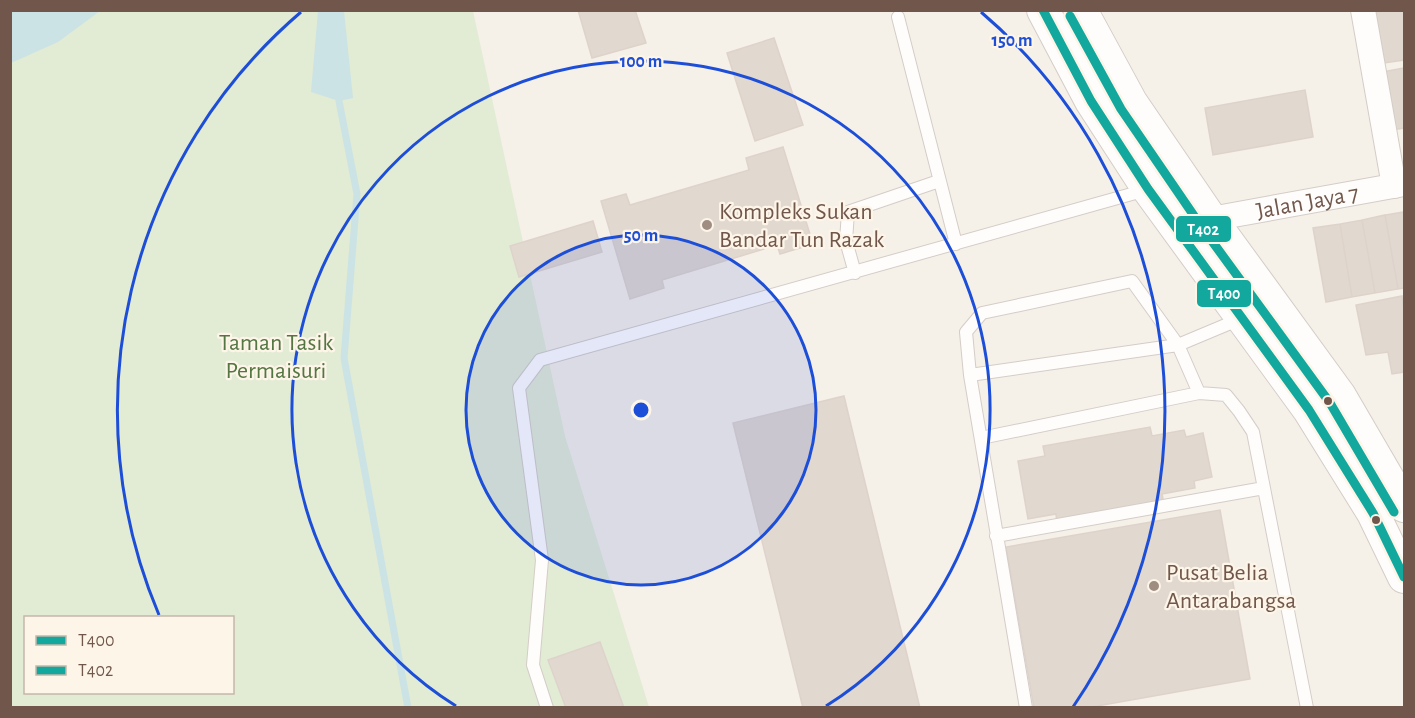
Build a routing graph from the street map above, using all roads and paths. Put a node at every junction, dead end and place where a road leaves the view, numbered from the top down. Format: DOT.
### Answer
graph roads {
  1 [pos="1043,10"];
  2 [pos="1081,10"];
  3 [pos="1363,10"];
  4 [pos="897,17"];
  5 [pos="939,181"];
  6 [pos="1399,185"];
  7 [pos="1148,189"];
  8 [pos="1211,219"];
  9 [pos="956,244"];
  10 [pos="855,273"];
  11 [pos="1241,318"];
  12 [pos="1178,345"];
  13 [pos="970,375"];
  14 [pos="1199,393"];
  15 [pos="981,438"];
  16 [pos="1264,488"];
  17 [pos="1404,506"];
  18 [pos="996,536"];
  19 [pos="1404,577"];
  20 [pos="547,708"];
  21 [pos="1026,708"];
  22 [pos="1307,708"];
  1 -- 7 [label="street"];
  2 -- 8 [label="street"];
  3 -- 6 [label="street"];
  4 -- 5 [label="lane"];
  5 -- 9 [label="lane"];
  5 -- 10 [label="lane"];
  6 -- 8 [label="street, Jalan Jaya 7"];
  7 -- 9 [label="lane"];
  7 -- 11 [label="street"];
  8 -- 17 [label="street"];
  9 -- 10 [label="lane"];
  10 -- 20 [label="lane"];
  11 -- 12 [label="lane"];
  11 -- 19 [label="street"];
  12 -- 13 [label="lane"];
  12 -- 13 [label="lane"];
  12 -- 14 [label="lane"];
  13 -- 15 [label="lane"];
  14 -- 15 [label="lane"];
  14 -- 16 [label="lane"];
  15 -- 18 [label="lane"];
  16 -- 18 [label="lane"];
  16 -- 22 [label="lane"];
  18 -- 21 [label="lane"];
}
